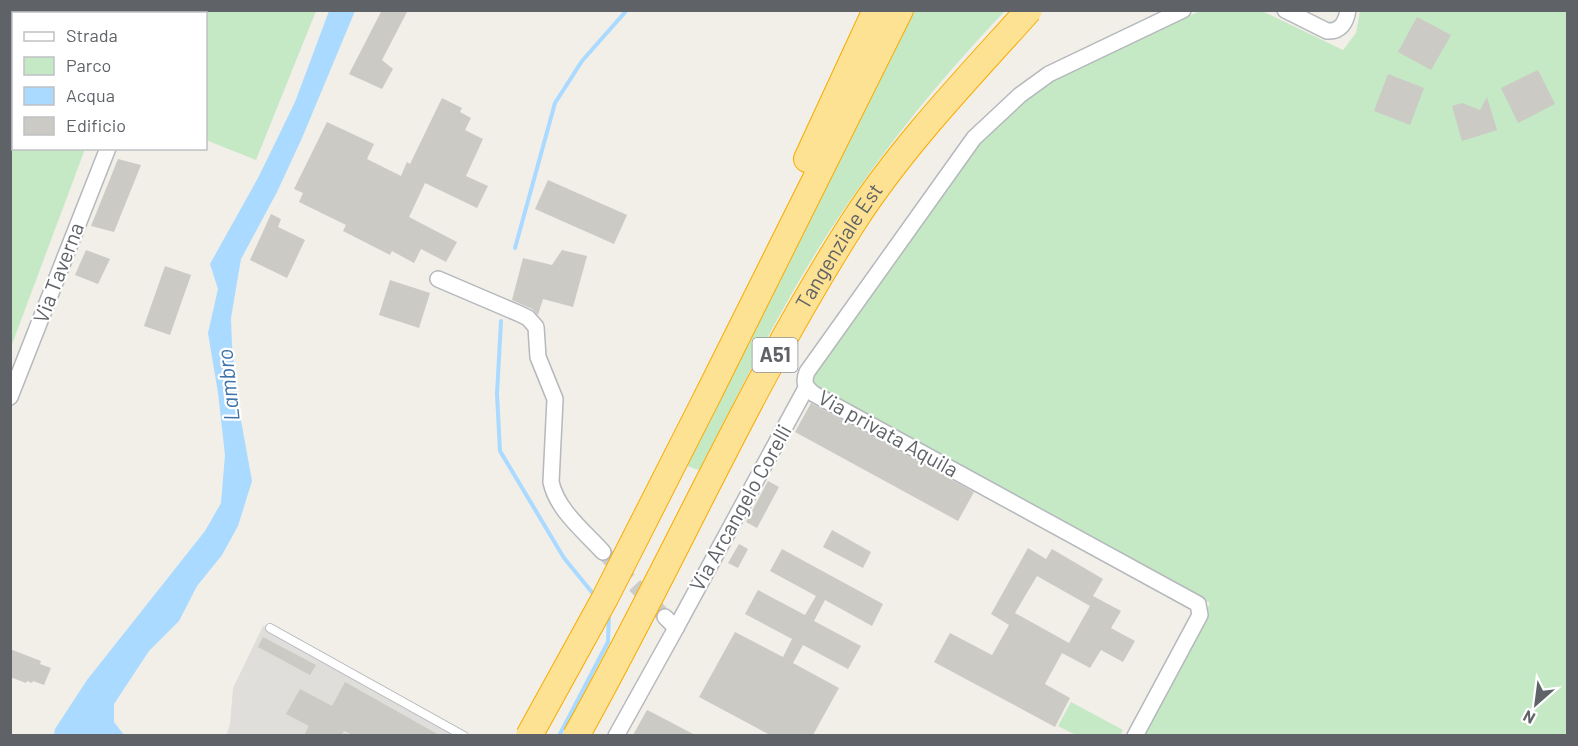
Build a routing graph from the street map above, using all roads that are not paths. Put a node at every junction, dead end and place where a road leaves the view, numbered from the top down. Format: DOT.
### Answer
graph roads {
  1 [pos="876,10"];
  2 [pos="900,10"];
  3 [pos="1029,10"];
  4 [pos="1183,10"];
  5 [pos="1285,10"];
  6 [pos="1348,10"];
  7 [pos="844,101"];
  8 [pos="107,150"];
  9 [pos="438,279"];
  10 [pos="806,388"];
  11 [pos="10,397"];
  12 [pos="603,552"];
  13 [pos="270,628"];
  14 [pos="464,735"];
  15 [pos="529,735"];
  16 [pos="576,735"];
  17 [pos="616,735"];
  18 [pos="1136,735"];
  1 -- 7 [label="highway"];
  2 -- 7 [label="highway, A51"];
  3 -- 16 [label="highway, Tangenziale Est / A51, bridge"];
  4 -- 10 [label="street, Via privata Aquila"];
  5 -- 6 [label="street"];
  7 -- 15 [label="highway, A51, bridge"];
  8 -- 11 [label="street, Via Taverna"];
  9 -- 12 [label="street"];
  10 -- 17 [label="street, Via Arcangelo Corelli"];
  10 -- 18 [label="street, Via privata Aquila"];
  13 -- 14 [label="lane"];
}
